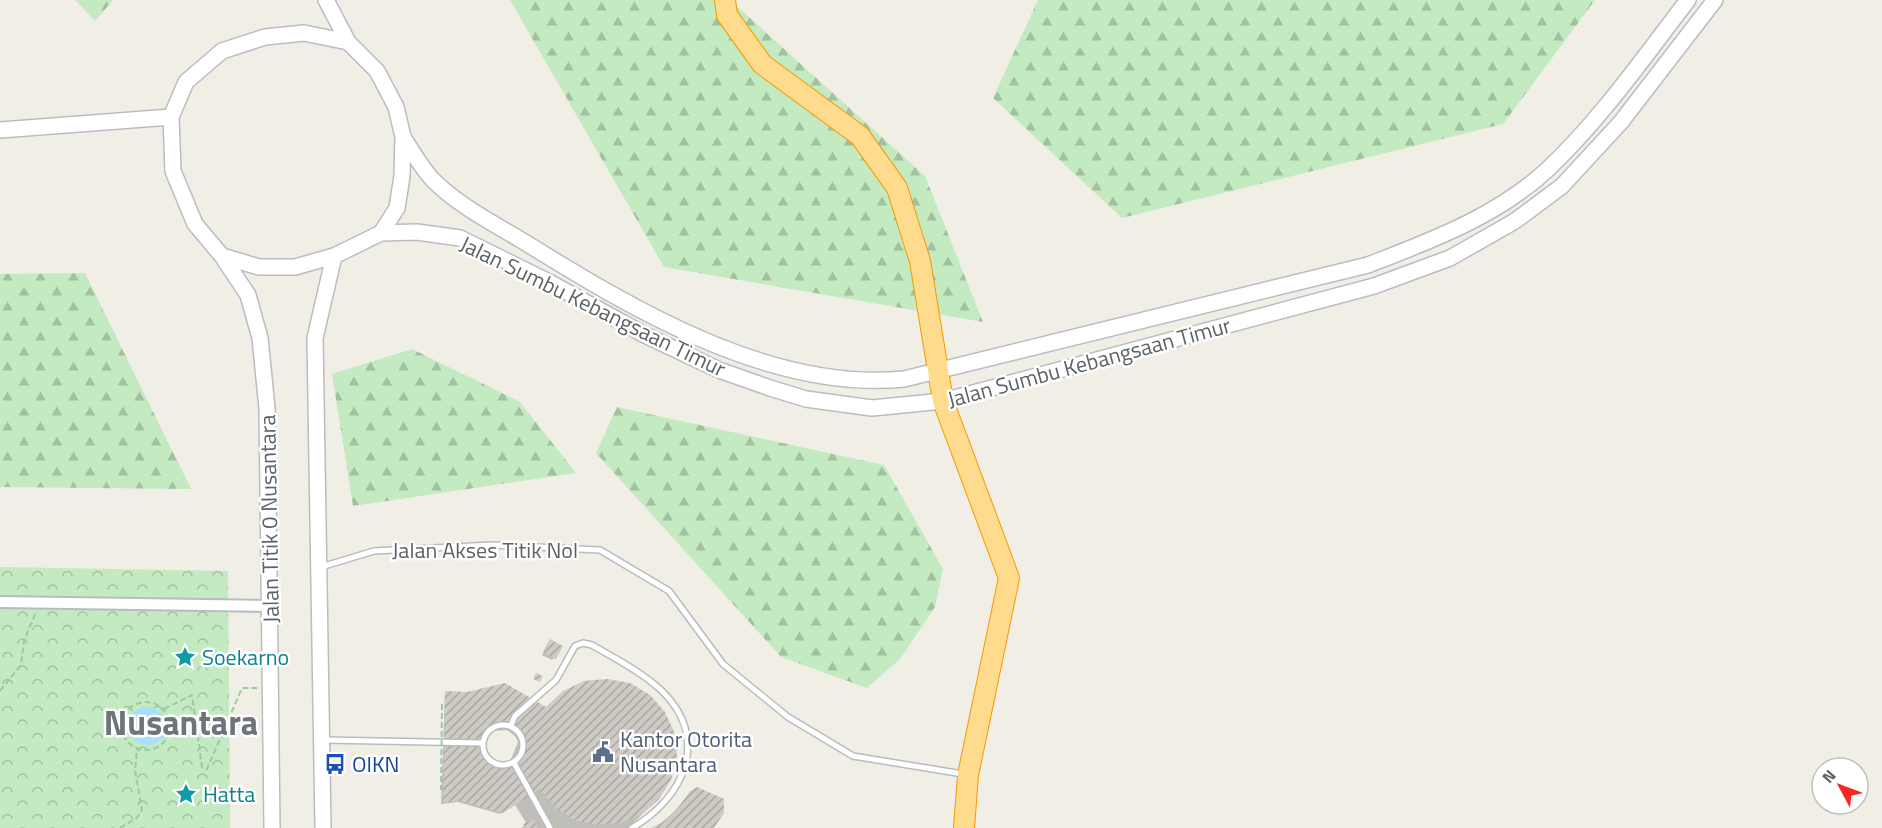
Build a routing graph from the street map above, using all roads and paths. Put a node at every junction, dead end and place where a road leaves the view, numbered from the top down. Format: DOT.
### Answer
graph roads {
  1 [pos="326,0"];
  2 [pos="725,0"];
  3 [pos="1688,0"];
  4 [pos="1716,0"];
  5 [pos="348,42"];
  6 [pos="171,117"];
  7 [pos="0,130"];
  8 [pos="404,138"];
  9 [pos="381,233"];
  10 [pos="222,256"];
  11 [pos="334,256"];
  12 [pos="939,372"];
  13 [pos="943,401"];
  14 [pos="321,567"];
  15 [pos="0,602"];
  16 [pos="36,602"];
  17 [pos="270,606"];
  18 [pos="272,688"];
  19 [pos="0,691"];
  20 [pos="444,705"];
  21 [pos="164,709"];
  22 [pos="511,725"];
  23 [pos="324,740"];
  24 [pos="442,743"];
  25 [pos="482,743"];
  26 [pos="137,749"];
  27 [pos="514,763"];
  28 [pos="968,775"];
  29 [pos="443,789"];
  30 [pos="120,828"];
  31 [pos="272,828"];
  32 [pos="323,828"];
  33 [pos="550,828"];
  34 [pos="632,828"];
  35 [pos="964,828"];
  1 -- 5 [label="street, Jalan Sumbu Kebangsaan Timur"];
  2 -- 12 [label="highway"];
  3 -- 12 [label="street, Jalan Sumbu Kebangsaan Timur"];
  4 -- 13 [label="street, Jalan Sumbu Kebangsaan Timur"];
  5 -- 6 [label="street"];
  5 -- 8 [label="street, Jalan Sumbu Kebangsaan Timur"];
  6 -- 7 [label="street"];
  6 -- 10 [label="street"];
  8 -- 9 [label="street, Jalan Sumbu Kebangsaan Timur"];
  8 -- 12 [label="street, Jalan Sumbu Kebangsaan Timur"];
  9 -- 11 [label="street, Jalan Sumbu Kebangsaan Timur"];
  9 -- 13 [label="street, Jalan Sumbu Kebangsaan Timur"];
  10 -- 11 [label="street, Jalan Sumbu Kebangsaan Timur"];
  10 -- 17 [label="street, Jalan Titik 0 Nusantara"];
  11 -- 14 [label="street"];
  12 -- 13 [label="highway"];
  13 -- 28 [label="highway"];
  14 -- 23 [label="street"];
  14 -- 28 [label="lane, Jalan Akses Titik Nol"];
  15 -- 16 [label="street"];
  16 -- 17 [label="street"];
  16 -- 19 [label="path"];
  17 -- 18 [label="street, Jalan Titik 0 Nusantara"];
  18 -- 21 [label="path"];
  18 -- 31 [label="street, Jalan Titik 0 Nusantara"];
  20 -- 24 [label="path, bridge"];
  21 -- 26 [label="path"];
  21 -- 26 [label="path"];
  22 -- 25 [label="lane"];
  22 -- 27 [label="lane"];
  22 -- 34 [label="lane"];
  23 -- 24 [label="lane"];
  23 -- 32 [label="street"];
  24 -- 25 [label="lane"];
  24 -- 29 [label="path, bridge"];
  25 -- 27 [label="lane"];
  26 -- 30 [label="path"];
  27 -- 33 [label="lane"];
  28 -- 35 [label="highway"];
}
